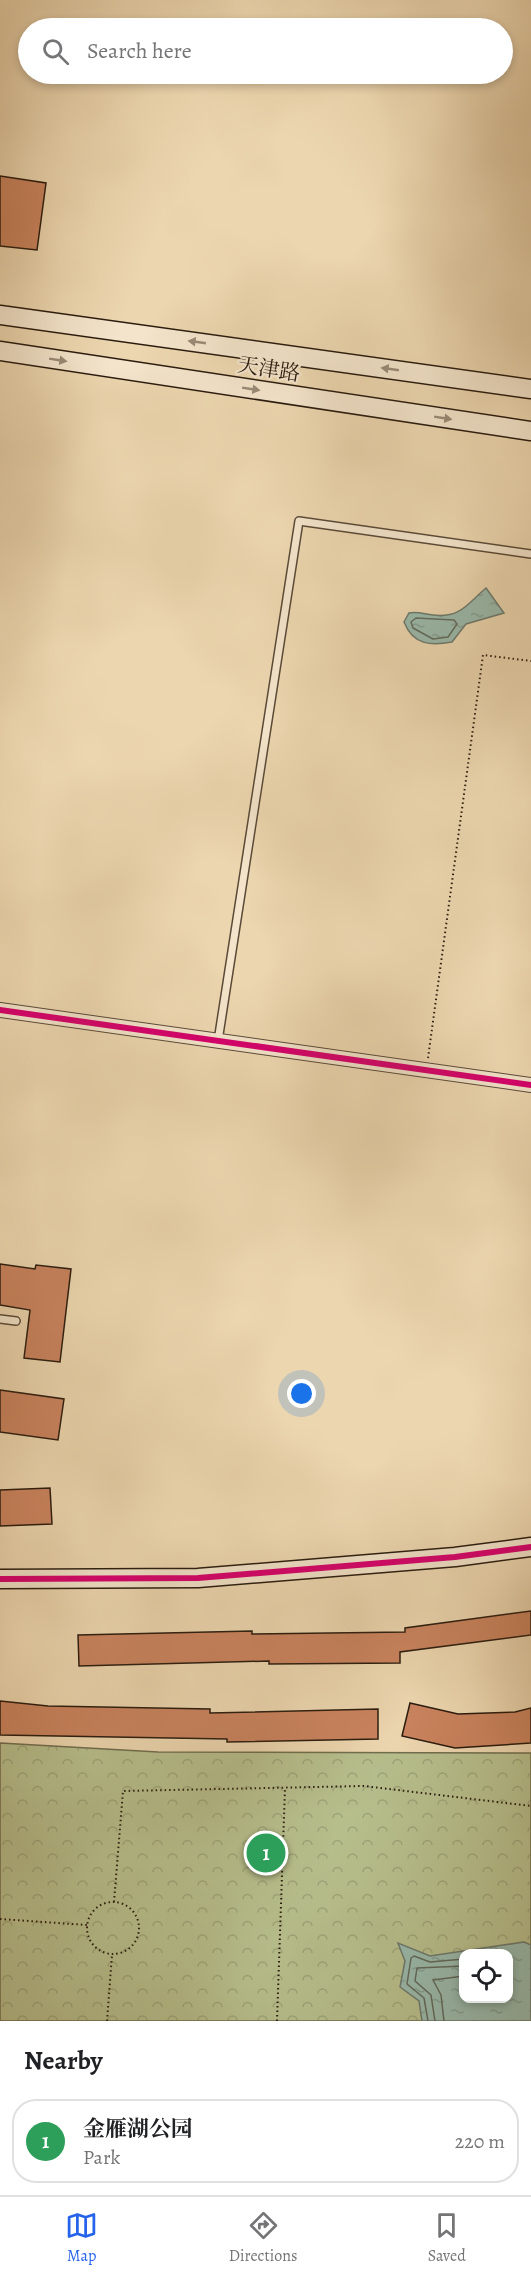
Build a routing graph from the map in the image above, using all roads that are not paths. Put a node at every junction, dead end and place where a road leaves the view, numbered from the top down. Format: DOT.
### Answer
graph roads {
  1 [pos="0,315"];
  2 [pos="0,351"];
  3 [pos="531,388"];
  4 [pos="531,431"];
  5 [pos="531,554"];
  6 [pos="0,1010"];
  7 [pos="218,1041"];
  8 [pos="531,1085"];
  9 [pos="0,1319"];
  10 [pos="16,1321"];
  11 [pos="531,1547"];
  12 [pos="0,1579"];
  3 -- 1 [label="main road, 天津路, one-way"];
  2 -- 4 [label="main road, 天津路, one-way"];
  5 -- 7 [label="lane"];
  6 -- 7 [label="street"];
  7 -- 8 [label="street"];
  9 -- 10 [label="lane"];
  11 -- 12 [label="main road"];
}
